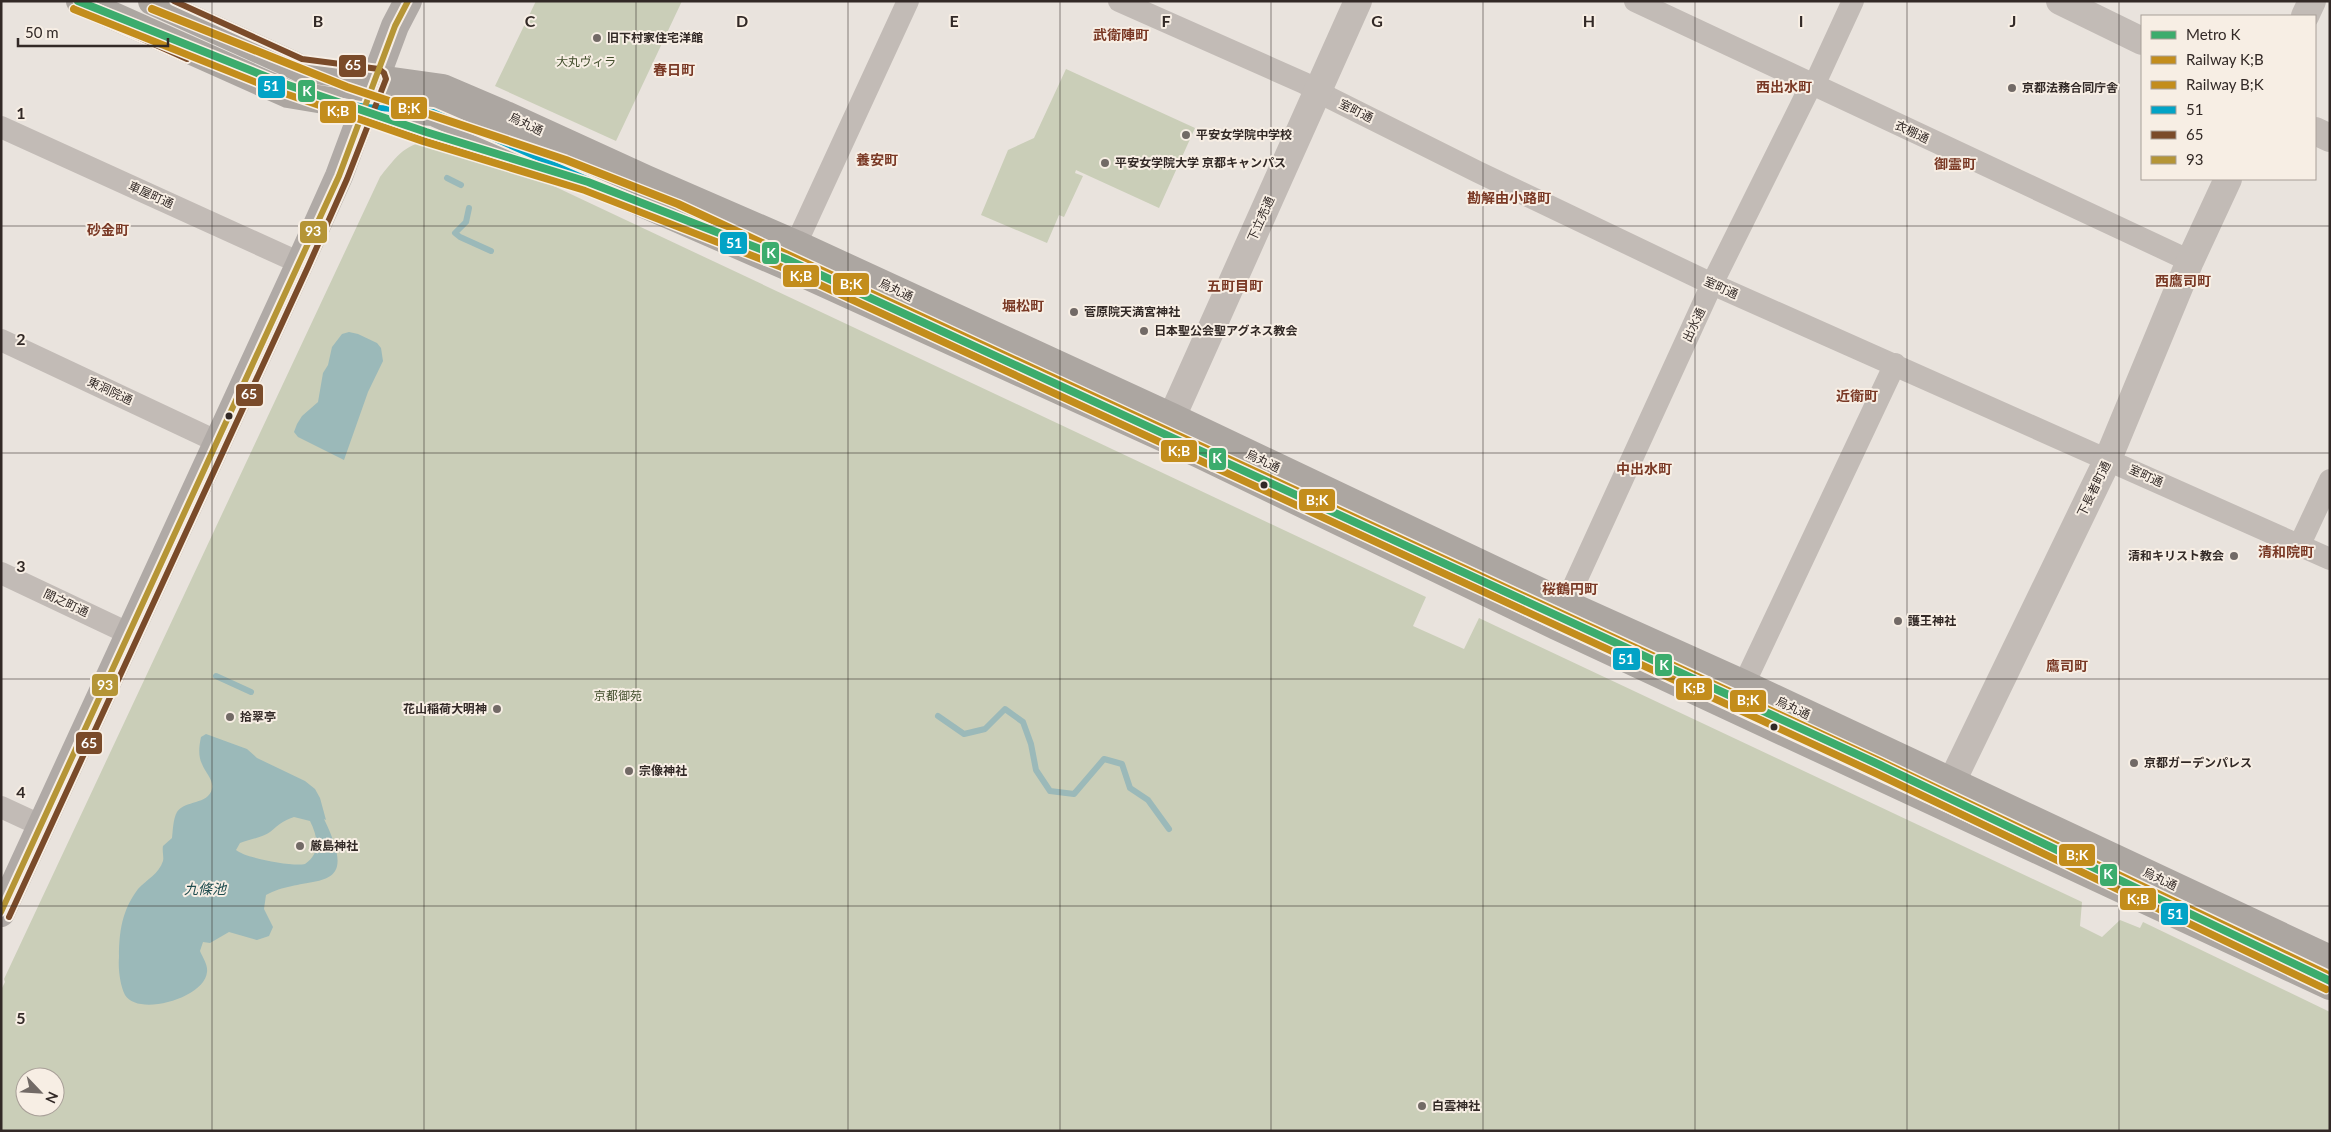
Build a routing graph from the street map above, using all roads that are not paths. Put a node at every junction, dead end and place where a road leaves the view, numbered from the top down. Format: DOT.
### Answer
graph roads {
  1 [pos="80,1"];
  2 [pos="152,1"];
  3 [pos="408,1"];
  4 [pos="908,1"];
  5 [pos="1119,1"];
  6 [pos="1358,1"];
  7 [pos="1635,1"];
  8 [pos="1853,1"];
  9 [pos="2060,1"];
  10 [pos="2312,1"];
  11 [pos="2305,15"];
  12 [pos="2141,41"];
  13 [pos="377,78"];
  14 [pos="1810,85"];
  15 [pos="1318,91"];
  16 [pos="366,106"];
  17 [pos="1,127"];
  18 [pos="2316,131"];
  19 [pos="2330,138"];
  20 [pos="2228,180"];
  21 [pos="791,255"];
  22 [pos="2190,261"];
  23 [pos="300,264"];
  24 [pos="1712,284"];
  25 [pos="1,340"];
  26 [pos="1895,364"];
  27 [pos="1168,427"];
  28 [pos="218,442"];
  29 [pos="2108,460"];
  30 [pos="2330,480"];
  31 [pos="2300,544"];
  32 [pos="2330,559"];
  33 [pos="1,572"];
  34 [pos="1561,615"];
  35 [pos="130,634"];
  36 [pos="1744,684"];
  37 [pos="1946,794"];
  38 [pos="1,807"];
  39 [pos="42,826"];
  40 [pos="1,913"];
  41 [pos="2325,964"];
  1 -- 16 [label="highway, 烏丸通"];
  2 -- 13 [label="highway, 烏丸通"];
  3 -- 13 [label="main road"];
  4 -- 21 [label="street"];
  5 -- 15 [label="street, 室町通"];
  6 -- 15 [label="street, 下立売通"];
  7 -- 14 [label="street, 衣棚通"];
  8 -- 14 [label="street, 出水通"];
  9 -- 12 [label="street"];
  10 -- 11 [label="street"];
  13 -- 16 [label="main road"];
  13 -- 21 [label="highway, 烏丸通"];
  14 -- 22 [label="street, 衣棚通"];
  14 -- 24 [label="street, 出水通"];
  15 -- 24 [label="street, 室町通"];
  15 -- 27 [label="street, 下立売通"];
  16 -- 21 [label="highway, 烏丸通"];
  16 -- 23 [label="main road"];
  17 -- 23 [label="street, 車屋町通"];
  18 -- 19 [label="street"];
  20 -- 22 [label="street, 下長者町通"];
  21 -- 27 [label="highway, 烏丸通"];
  22 -- 29 [label="street, 下長者町通"];
  23 -- 28 [label="main road"];
  24 -- 26 [label="street, 室町通"];
  24 -- 34 [label="street, 出水通"];
  25 -- 28 [label="street, 東洞院通"];
  26 -- 29 [label="street, 室町通"];
  26 -- 36 [label="street"];
  27 -- 34 [label="highway, 烏丸通"];
  28 -- 35 [label="main road"];
  29 -- 31 [label="street, 室町通"];
  29 -- 37 [label="street, 下長者町通"];
  30 -- 31 [label="street"];
  31 -- 32 [label="street, 室町通"];
  33 -- 35 [label="street, 間之町通"];
  34 -- 36 [label="highway, 烏丸通"];
  34 -- 37 [label="highway, 烏丸通"];
  35 -- 39 [label="main road"];
  36 -- 37 [label="highway, 烏丸通"];
  37 -- 41 [label="highway, 烏丸通"];
  38 -- 39 [label="street"];
  39 -- 40 [label="main road"];
}
